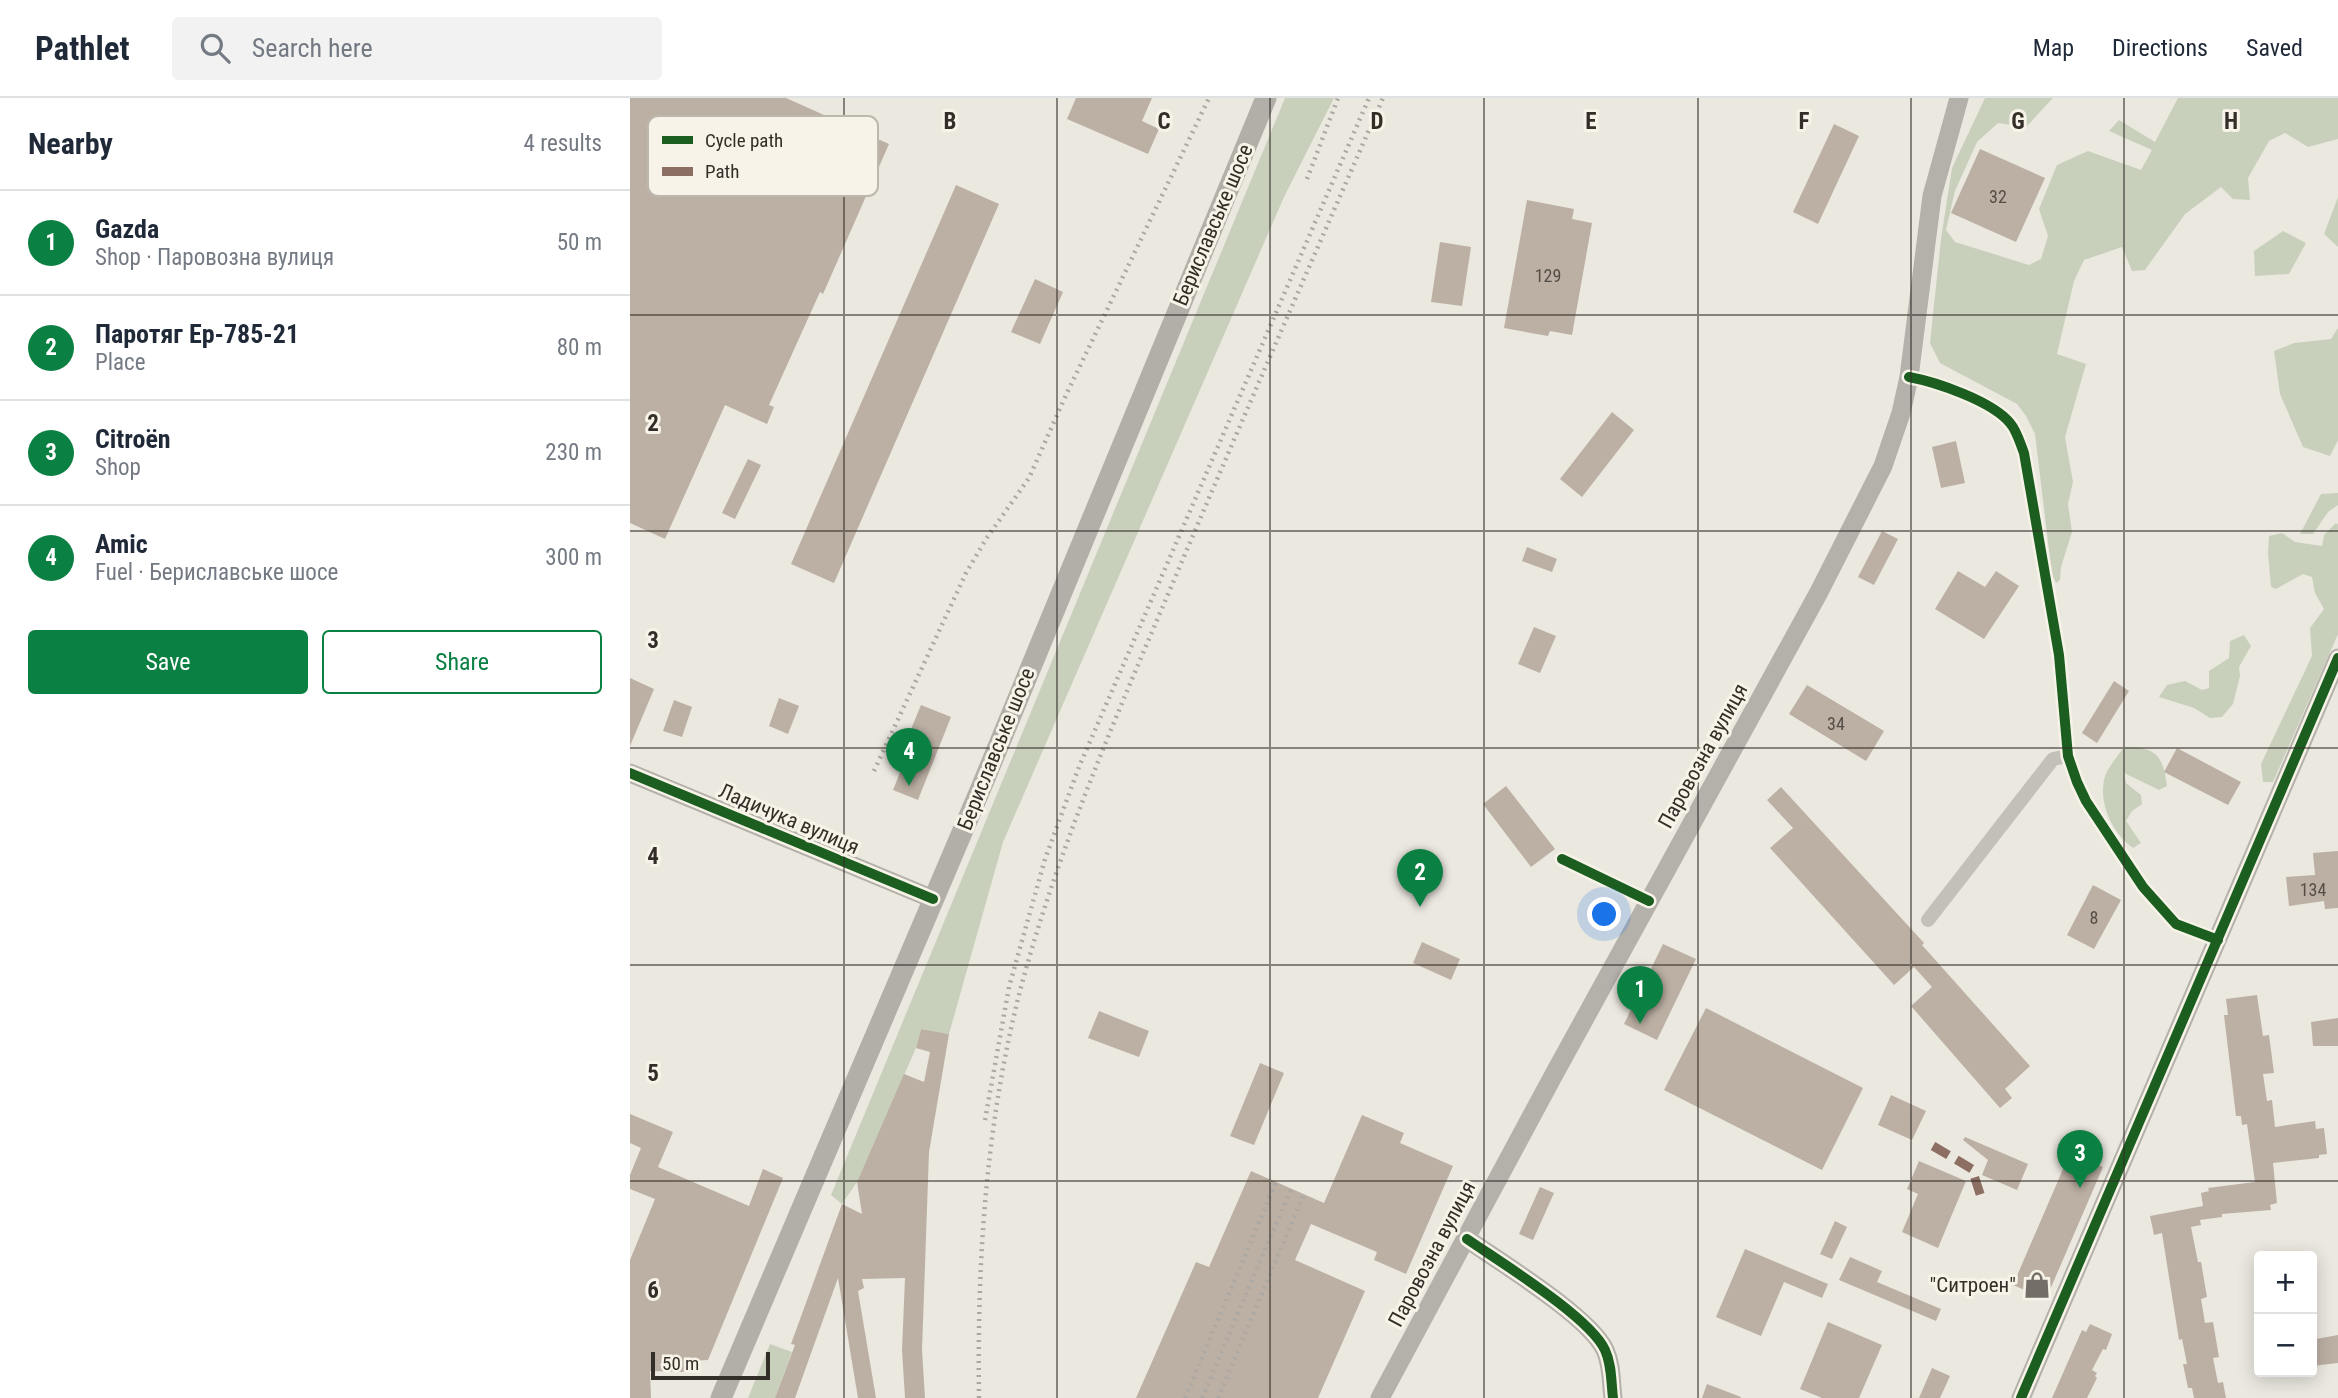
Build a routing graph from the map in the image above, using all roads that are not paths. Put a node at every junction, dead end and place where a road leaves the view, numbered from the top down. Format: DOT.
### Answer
graph roads {
  1 [pos="1266,98"];
  2 [pos="1959,98"];
  3 [pos="1909,377"];
  4 [pos="2338,659"];
  5 [pos="2068,756"];
  6 [pos="630,773"];
  7 [pos="1562,859"];
  8 [pos="933,899"];
  9 [pos="1649,901"];
  10 [pos="1928,920"];
  11 [pos="2218,940"];
  12 [pos="1467,1239"];
  13 [pos="1609,1397"];
  14 [pos="721,1398"];
  15 [pos="1380,1398"];
  16 [pos="2021,1398"];
  1 -- 8 [label="main road, Бериславське шосе"];
  2 -- 3 [label="main road, Паровозна вулиця"];
  3 -- 5 [label="street"];
  3 -- 9 [label="main road, Паровозна вулиця"];
  4 -- 11 [label="main road"];
  5 -- 10 [label="street"];
  5 -- 11 [label="street"];
  6 -- 8 [label="main road, Ладичука вулиця"];
  7 -- 9 [label="street"];
  8 -- 14 [label="main road, Бериславське шосе"];
  9 -- 12 [label="main road, Паровозна вулиця"];
  11 -- 16 [label="main road"];
  12 -- 13 [label="main road"];
  12 -- 15 [label="main road, Паровозна вулиця"];
}
